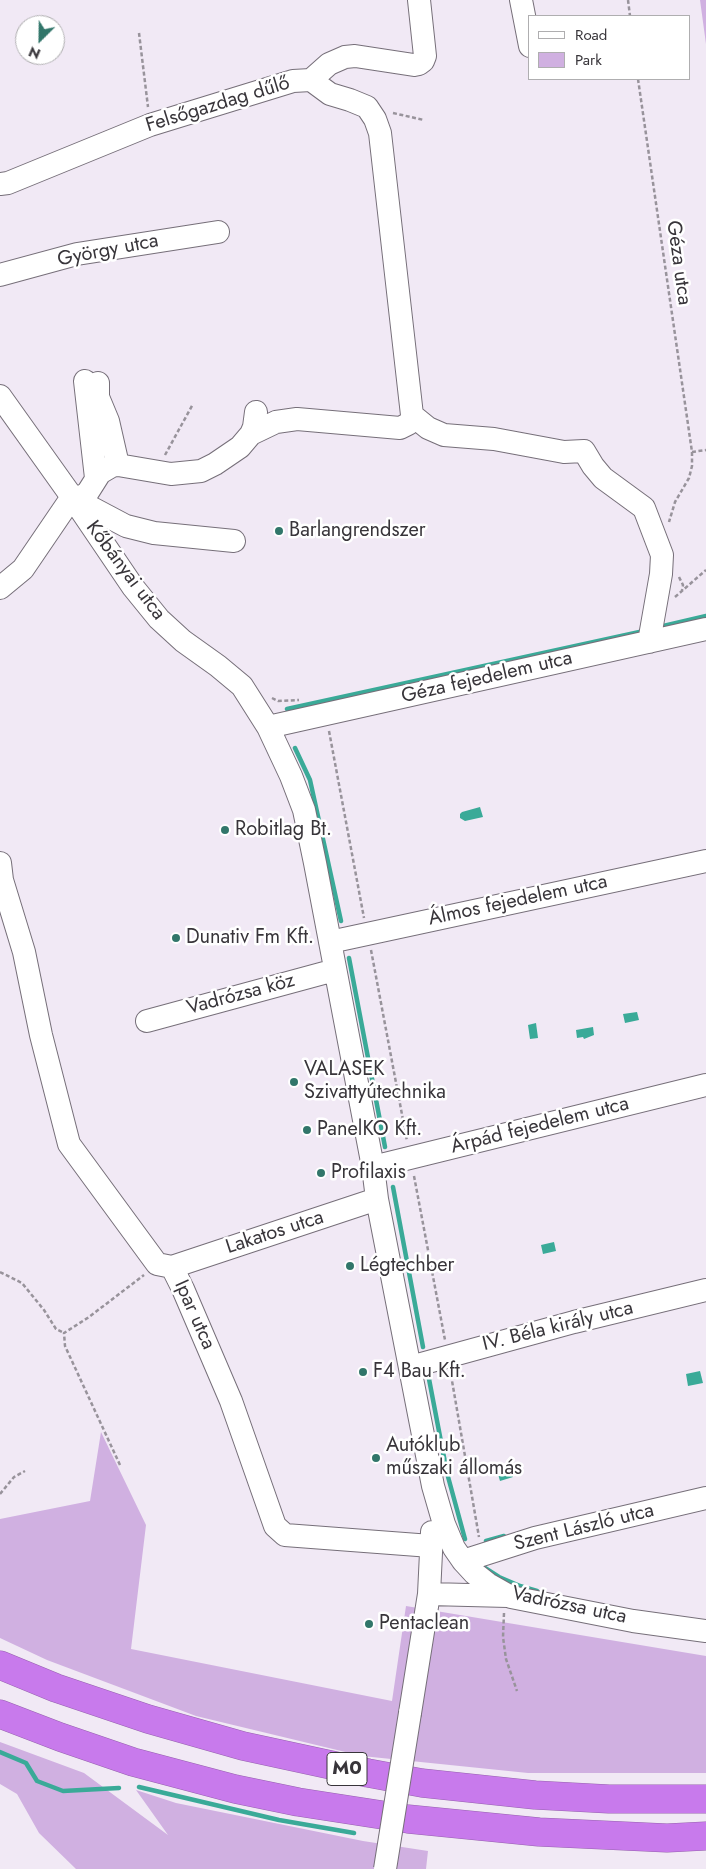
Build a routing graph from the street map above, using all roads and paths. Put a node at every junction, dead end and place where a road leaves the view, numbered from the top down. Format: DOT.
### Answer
graph roads {
  1 [pos="419,0"];
  2 [pos="521,0"];
  3 [pos="628,0"];
  4 [pos="630,15"];
  5 [pos="139,33"];
  6 [pos="528,36"];
  7 [pos="311,80"];
  8 [pos="638,80"];
  9 [pos="367,108"];
  10 [pos="424,120"];
  11 [pos="150,126"];
  12 [pos="0,184"];
  13 [pos="218,232"];
  14 [pos="0,275"];
  15 [pos="0,396"];
  16 [pos="194,404"];
  17 [pos="256,412"];
  18 [pos="412,415"];
  19 [pos="251,434"];
  20 [pos="706,450"];
  21 [pos="692,452"];
  22 [pos="118,465"];
  23 [pos="156,472"];
  24 [pos="96,478"];
  25 [pos="72,497"];
  26 [pos="234,541"];
  27 [pos="662,556"];
  28 [pos="706,570"];
  29 [pos="0,588"];
  30 [pos="682,592"];
  31 [pos="706,629"];
  32 [pos="649,642"];
  33 [pos="268,727"];
  34 [pos="706,861"];
  35 [pos="0,863"];
  36 [pos="330,942"];
  37 [pos="335,970"];
  38 [pos="147,1021"];
  39 [pos="706,1085"];
  40 [pos="373,1167"];
  41 [pos="377,1199"];
  42 [pos="165,1266"];
  43 [pos="0,1272"];
  44 [pos="706,1290"];
  45 [pos="64,1333"];
  46 [pos="410,1367"];
  47 [pos="120,1464"];
  48 [pos="25,1471"];
  49 [pos="433,1486"];
  50 [pos="0,1494"];
  51 [pos="706,1498"];
  52 [pos="431,1546"];
  53 [pos="463,1561"];
  54 [pos="429,1594"];
  55 [pos="453,1595"];
  56 [pos="508,1596"];
  57 [pos="425,1620"];
  58 [pos="706,1631"];
  59 [pos="0,1665"];
  60 [pos="517,1691"];
  61 [pos="0,1714"];
  62 [pos="706,1799"];
  63 [pos="706,1836"];
  64 [pos="385,1869"];
  1 -- 7 [label="street"];
  2 -- 6 [label="street"];
  3 -- 4 [label="path"];
  5 -- 11 [label="path"];
  7 -- 9 [label="street, Felsőgazdag dűlő"];
  7 -- 11 [label="street, Felsőgazdag dűlő"];
  8 -- 21 [label="path, Géza utca"];
  9 -- 10 [label="path"];
  9 -- 18 [label="street"];
  11 -- 12 [label="street, Felsőgazdag dűlő"];
  13 -- 14 [label="street, György utca"];
  15 -- 25 [label="street, Kőbányai utca"];
  16 -- 23 [label="path"];
  17 -- 19 [label="street"];
  18 -- 19 [label="street"];
  18 -- 27 [label="street"];
  19 -- 23 [label="street"];
  20 -- 21 [label="path"];
  21 -- 27 [label="path, Géza utca"];
  22 -- 23 [label="street"];
  22 -- 24 [label="street"];
  22 -- 24 [label="street"];
  24 -- 25 [label="street"];
  25 -- 26 [label="street"];
  25 -- 29 [label="street"];
  25 -- 33 [label="street, Kőbányai utca"];
  27 -- 32 [label="street"];
  28 -- 30 [label="path"];
  31 -- 32 [label="street, Géza fejedelem utca"];
  32 -- 33 [label="street, Géza fejedelem utca"];
  33 -- 36 [label="street, Vadrózsa utca"];
  34 -- 36 [label="street, Álmos fejedelem utca"];
  35 -- 42 [label="street, Ipar utca"];
  36 -- 37 [label="street, Vadrózsa utca"];
  37 -- 38 [label="street, Vadrózsa köz"];
  37 -- 40 [label="street, Vadrózsa utca"];
  39 -- 40 [label="street, Árpád fejedelem utca"];
  40 -- 41 [label="street, Vadrózsa utca"];
  41 -- 42 [label="street, Lakatos utca"];
  41 -- 46 [label="street, Vadrózsa utca"];
  42 -- 45 [label="path"];
  42 -- 52 [label="street, Ipar utca"];
  43 -- 45 [label="path"];
  44 -- 46 [label="street, IV. Béla király utca"];
  45 -- 47 [label="path"];
  46 -- 49 [label="street, Vadrózsa utca"];
  48 -- 50 [label="path"];
  49 -- 52 [label="street"];
  49 -- 53 [label="street, Vadrózsa utca"];
  51 -- 53 [label="street, Szent László utca"];
  52 -- 54 [label="street"];
  53 -- 56 [label="street, Vadrózsa utca"];
  54 -- 55 [label="street"];
  54 -- 57 [label="street"];
  55 -- 56 [label="street"];
  55 -- 57 [label="street"];
  56 -- 58 [label="street, Vadrózsa utca"];
  56 -- 60 [label="path"];
  57 -- 64 [label="street, bridge"];
  59 -- 62 [label="highway, M0"];
  61 -- 63 [label="highway, M0"];
}
